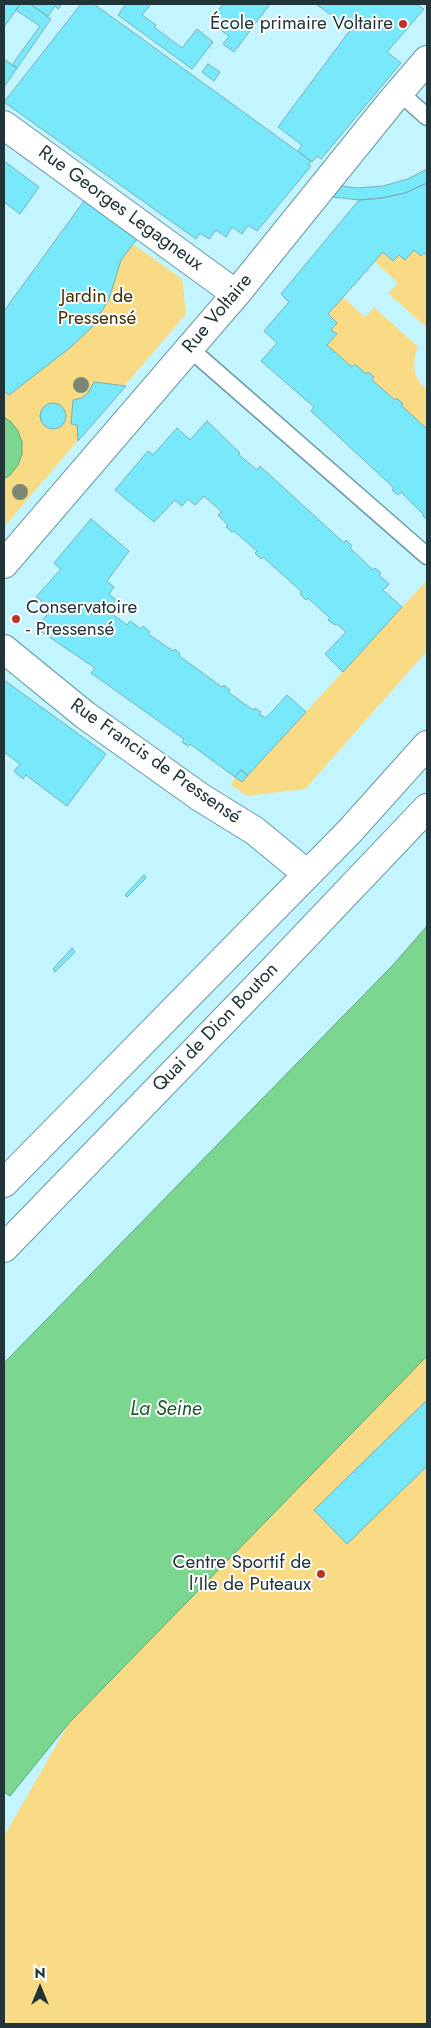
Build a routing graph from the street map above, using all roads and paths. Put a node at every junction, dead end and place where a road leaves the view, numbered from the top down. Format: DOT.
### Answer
graph roads {
  1 [pos="427,60"];
  2 [pos="399,92"];
  3 [pos="427,117"];
  4 [pos="4,125"];
  5 [pos="236,294"];
  6 [pos="189,348"];
  7 [pos="427,556"];
  8 [pos="4,564"];
  9 [pos="4,649"];
  10 [pos="427,745"];
  11 [pos="427,808"];
  12 [pos="307,874"];
  13 [pos="341,897"];
  14 [pos="4,1184"];
  15 [pos="4,1248"];
  1 -- 2 [label="street, Rue Voltaire"];
  2 -- 3 [label="lane"];
  2 -- 5 [label="street, Rue Voltaire"];
  4 -- 5 [label="street, Rue Georges Legagneux"];
  5 -- 6 [label="street, Rue Voltaire"];
  6 -- 7 [label="lane"];
  6 -- 8 [label="street, Rue Voltaire"];
  9 -- 12 [label="street, Rue Francis de Pressensé"];
  10 -- 12 [label="street"];
  11 -- 13 [label="street, Quai de Dion Bouton"];
  12 -- 13 [label="street, Rue Francis de Pressensé"];
  12 -- 14 [label="street"];
  13 -- 15 [label="street, Quai de Dion Bouton"];
}
